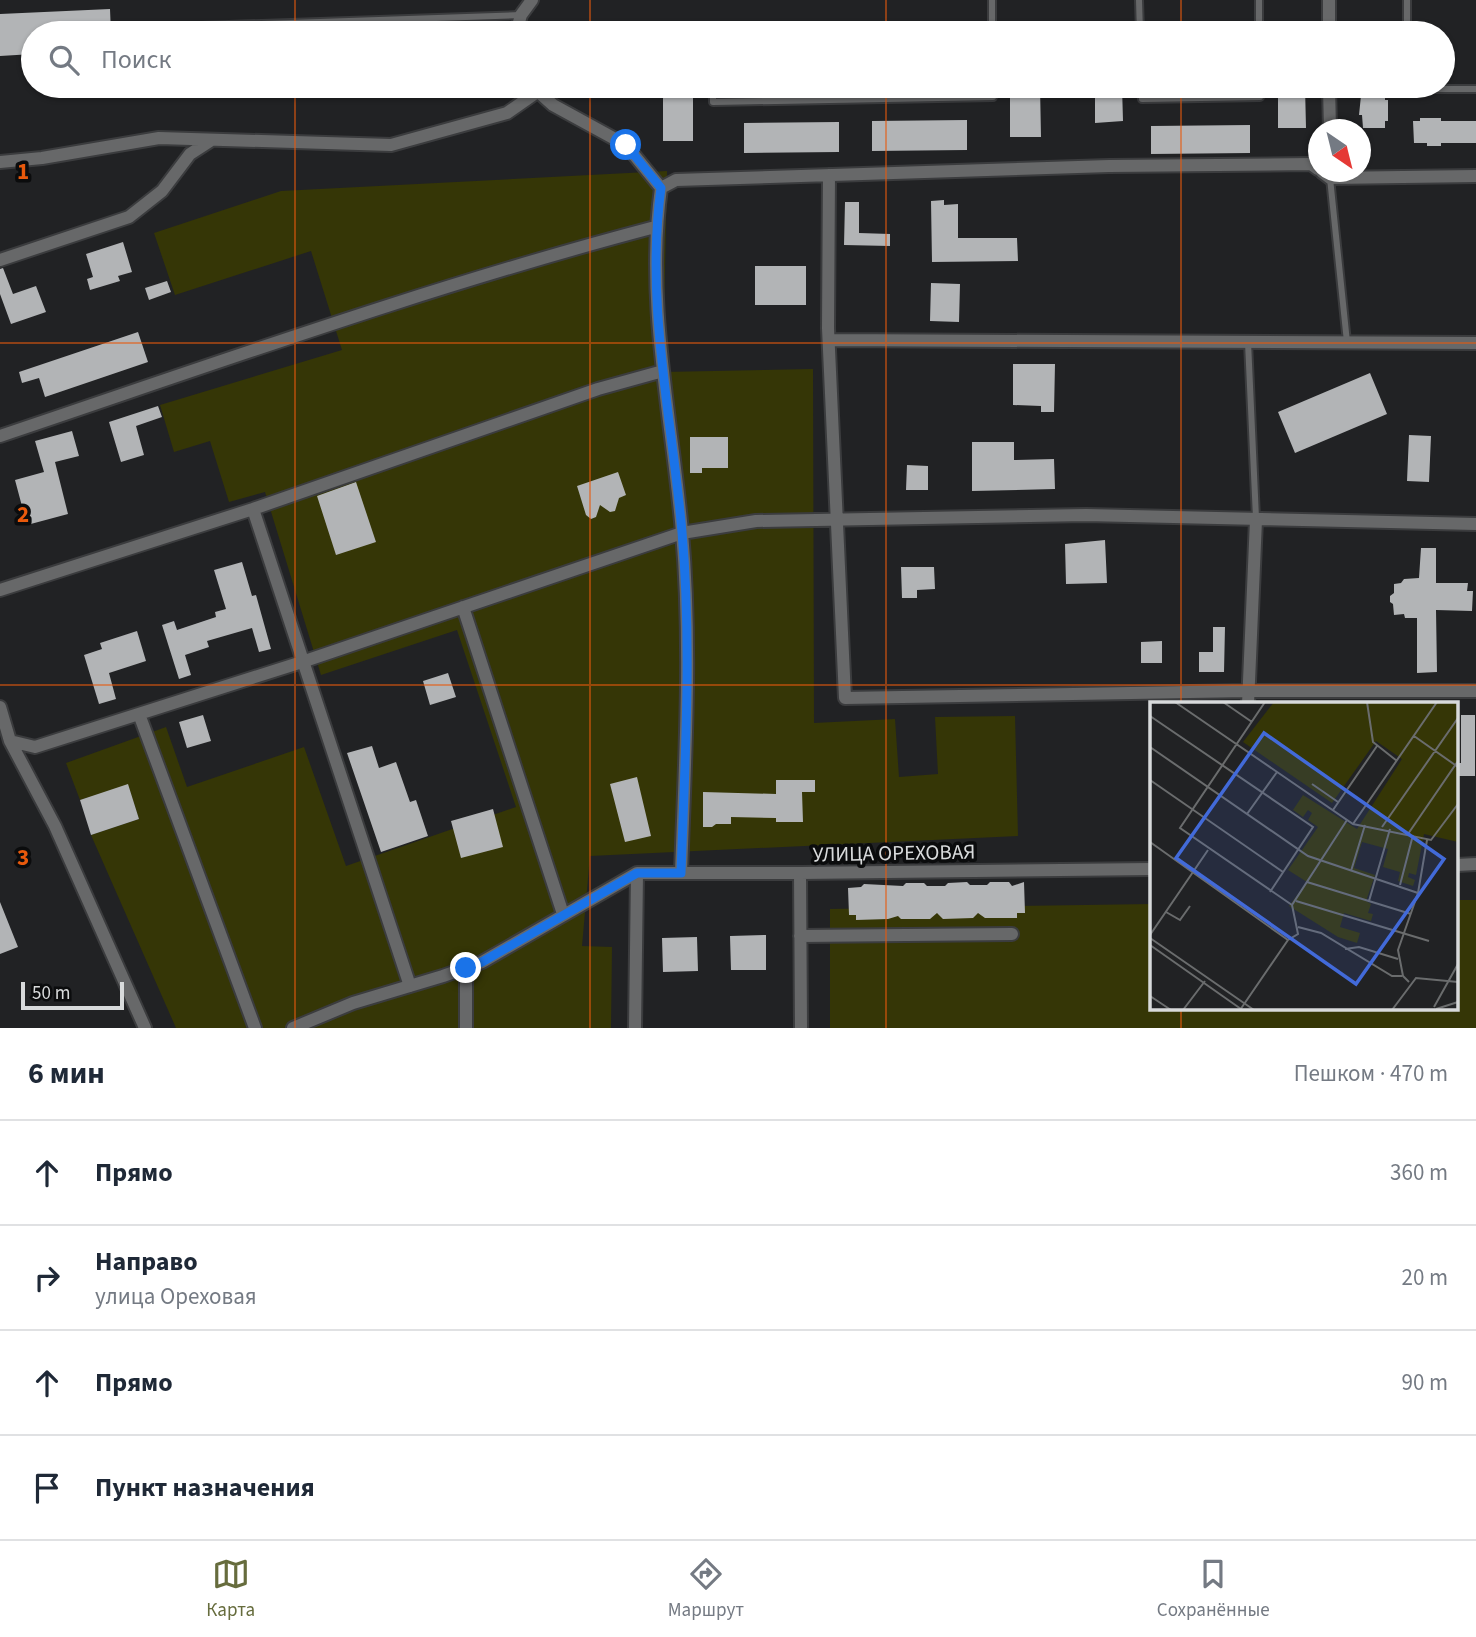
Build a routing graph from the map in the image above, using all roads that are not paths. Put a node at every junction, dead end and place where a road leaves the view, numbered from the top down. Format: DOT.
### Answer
graph roads {
  1 [pos="532,0"];
  2 [pos="992,0"];
  3 [pos="1139,0"];
  4 [pos="1259,0"];
  5 [pos="1329,0"];
  6 [pos="1407,0"];
  7 [pos="521,15"];
  8 [pos="346,21"];
  9 [pos="519,21"];
  10 [pos="992,21"];
  11 [pos="1140,21"];
  12 [pos="1259,21"];
  13 [pos="1329,21"];
  14 [pos="1407,21"];
  15 [pos="1455,89"];
  16 [pos="1476,89"];
  17 [pos="524,98"];
  18 [pos="545,98"];
  19 [pos="713,98"];
  20 [pos="946,98"];
  21 [pos="1142,98"];
  22 [pos="1208,98"];
  23 [pos="1329,98"];
  24 [pos="1330,119"];
  25 [pos="210,141"];
  26 [pos="0,162"];
  27 [pos="1308,164"];
  28 [pos="1371,173"];
  29 [pos="829,175"];
  30 [pos="1476,176"];
  31 [pos="1326,182"];
  32 [pos="661,188"];
  33 [pos="655,227"];
  34 [pos="0,260"];
  35 [pos="829,340"];
  36 [pos="1248,342"];
  37 [pos="1347,342"];
  38 [pos="1476,344"];
  39 [pos="663,371"];
  40 [pos="0,436"];
  41 [pos="253,509"];
  42 [pos="837,520"];
  43 [pos="1256,520"];
  44 [pos="1476,524"];
  45 [pos="682,533"];
  46 [pos="0,590"];
  47 [pos="463,607"];
  48 [pos="302,662"];
  49 [pos="1476,691"];
  50 [pos="1248,698"];
  51 [pos="0,707"];
  52 [pos="139,714"];
  53 [pos="10,741"];
  54 [pos="1476,864"];
  55 [pos="1458,865"];
  56 [pos="1150,869"];
  57 [pos="637,873"];
  58 [pos="681,873"];
  59 [pos="800,873"];
  60 [pos="563,914"];
  61 [pos="1012,934"];
  62 [pos="800,936"];
  63 [pos="466,968"];
  64 [pos="410,986"];
  65 [pos="145,1028"];
  66 [pos="255,1028"];
  67 [pos="294,1028"];
  68 [pos="466,1028"];
  69 [pos="635,1028"];
  70 [pos="801,1028"];
  1 -- 7 [label="street"];
  2 -- 10 [label="lane"];
  3 -- 11 [label="lane"];
  4 -- 12 [label="lane"];
  5 -- 13 [label="street"];
  6 -- 14 [label="lane"];
  7 -- 8 [label="lane"];
  7 -- 9 [label="street"];
  15 -- 16 [label="lane"];
  17 -- 25 [label="street"];
  18 -- 32 [label="street"];
  19 -- 20 [label="lane"];
  21 -- 22 [label="lane"];
  23 -- 24 [label="street"];
  25 -- 26 [label="street"];
  25 -- 34 [label="street"];
  27 -- 29 [label="street"];
  28 -- 30 [label="street"];
  29 -- 32 [label="street"];
  29 -- 35 [label="street"];
  31 -- 37 [label="lane"];
  32 -- 33 [label="street"];
  33 -- 39 [label="street"];
  33 -- 40 [label="street"];
  35 -- 36 [label="street"];
  35 -- 42 [label="street"];
  36 -- 37 [label="street"];
  36 -- 43 [label="lane"];
  37 -- 38 [label="street"];
  39 -- 41 [label="street"];
  39 -- 45 [label="street"];
  41 -- 46 [label="street"];
  41 -- 48 [label="street"];
  42 -- 43 [label="street"];
  42 -- 45 [label="street"];
  42 -- 50 [label="street"];
  43 -- 44 [label="street"];
  43 -- 50 [label="street"];
  45 -- 47 [label="street"];
  45 -- 58 [label="street"];
  47 -- 48 [label="street"];
  47 -- 60 [label="street"];
  48 -- 52 [label="street"];
  48 -- 64 [label="street"];
  49 -- 50 [label="street"];
  51 -- 53 [label="street"];
  52 -- 53 [label="street"];
  52 -- 66 [label="street"];
  53 -- 65 [label="street"];
  54 -- 55 [label="street"];
  56 -- 59 [label="street, УЛИЦА ОРЕХОВАЯ"];
  57 -- 58 [label="street, УЛИЦА ОРЕХОВАЯ"];
  57 -- 60 [label="street"];
  57 -- 69 [label="street"];
  58 -- 59 [label="street, УЛИЦА ОРЕХОВАЯ"];
  59 -- 62 [label="street"];
  60 -- 63 [label="street"];
  61 -- 62 [label="street"];
  62 -- 70 [label="street"];
  63 -- 64 [label="street"];
  63 -- 68 [label="street"];
  64 -- 67 [label="street"];
}
